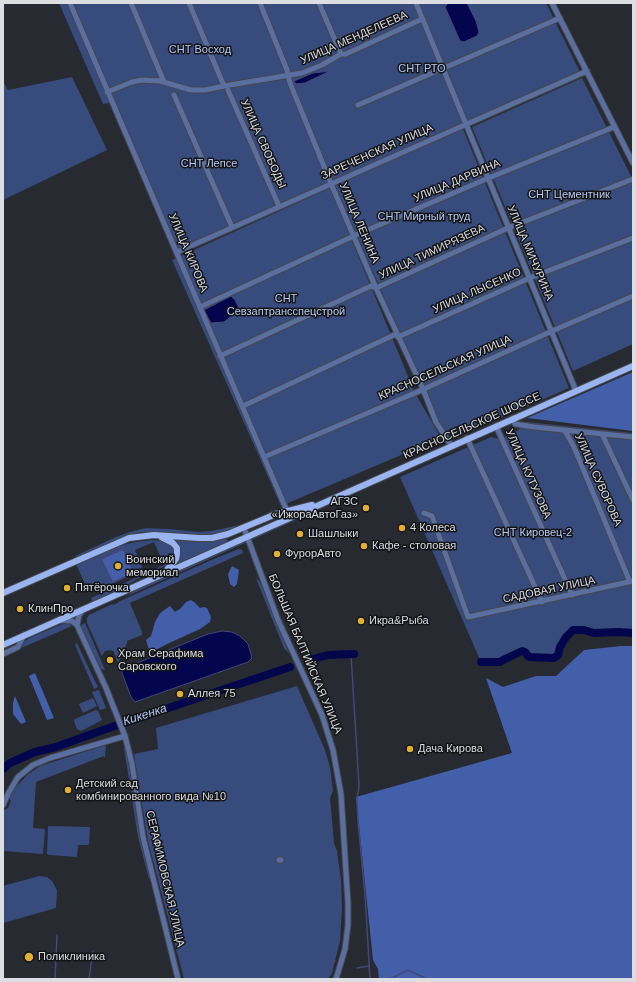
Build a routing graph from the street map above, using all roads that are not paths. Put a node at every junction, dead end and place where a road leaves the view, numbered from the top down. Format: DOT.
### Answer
graph roads {
  1 [pos="70,3"];
  2 [pos="131,3"];
  3 [pos="189,3"];
  4 [pos="260,3"];
  5 [pos="319,3"];
  6 [pos="416,3"];
  7 [pos="552,3"];
  8 [pos="560,18"];
  9 [pos="422,19"];
  10 [pos="341,54"];
  11 [pos="443,69"];
  12 [pos="587,71"];
  13 [pos="288,76"];
  14 [pos="164,82"];
  15 [pos="224,86"];
  16 [pos="228,90"];
  17 [pos="107,92"];
  18 [pos="174,95"];
  19 [pos="358,105"];
  20 [pos="466,124"];
  21 [pos="614,127"];
  22 [pos="633,163"];
  23 [pos="489,178"];
  24 [pos="633,179"];
  25 [pos="331,183"];
  26 [pos="279,206"];
  27 [pos="232,227"];
  28 [pos="508,228"];
  29 [pos="354,235"];
  30 [pos="633,238"];
  31 [pos="177,252"];
  32 [pos="530,278"];
  33 [pos="376,288"];
  34 [pos="633,296"];
  35 [pos="200,307"];
  36 [pos="552,331"];
  37 [pos="397,336"];
  38 [pos="220,356"];
  39 [pos="633,366"];
  40 [pos="423,389"];
  41 [pos="576,391"];
  42 [pos="243,406"];
  43 [pos="514,421"];
  44 [pos="496,426"];
  45 [pos="565,431"];
  46 [pos="602,434"];
  47 [pos="633,437"];
  48 [pos="467,438"];
  49 [pos="451,445"];
  50 [pos="264,457"];
  51 [pos="633,500"];
  52 [pos="319,504"];
  53 [pos="287,511"];
  54 [pos="424,513"];
  55 [pos="244,528"];
  56 [pos="154,535"];
  57 [pos="247,537"];
  58 [pos="164,574"];
  59 [pos="631,581"];
  60 [pos="3,593"];
  61 [pos="572,595"];
  62 [pos="542,602"];
  63 [pos="85,609"];
  64 [pos="59,620"];
  65 [pos="77,626"];
  66 [pos="24,635"];
  67 [pos="3,644"];
  68 [pos="3,654"];
  69 [pos="124,733"];
  70 [pos="3,804"];
  71 [pos="178,979"];
  72 [pos="336,979"];
  1 -- 17 [label="street, УЛИЦА КИРОВА"];
  2 -- 14 [label="street"];
  3 -- 15 [label="street"];
  4 -- 13 [label="street, УЛИЦА ЛЕНИНА"];
  5 -- 10 [label="street"];
  6 -- 9 [label="street, УЛИЦА МИЧУРИНА"];
  7 -- 8 [label="street"];
  8 -- 11 [label="street"];
  8 -- 12 [label="street"];
  9 -- 10 [label="street, УЛИЦА МЕНДЕЛЕЕВА"];
  9 -- 11 [label="street, УЛИЦА МИЧУРИНА"];
  10 -- 13 [label="street, УЛИЦА МЕНДЕЛЕЕВА"];
  11 -- 19 [label="street"];
  11 -- 20 [label="street, УЛИЦА МИЧУРИНА"];
  12 -- 20 [label="street, ЗАРЕЧЕНСКАЯ УЛИЦА"];
  12 -- 21 [label="street"];
  13 -- 15 [label="street, УЛИЦА МЕНДЕЛЕЕВА"];
  13 -- 25 [label="street, УЛИЦА ЛЕНИНА"];
  14 -- 15 [label="street, УЛИЦА МЕНДЕЛЕЕВА"];
  14 -- 17 [label="street, УЛИЦА МЕНДЕЛЕЕВА"];
  16 -- 26 [label="street, УЛИЦА СВОБОДЫ"];
  17 -- 31 [label="street, УЛИЦА КИРОВА"];
  18 -- 27 [label="street"];
  20 -- 23 [label="street, УЛИЦА МИЧУРИНА"];
  20 -- 25 [label="street, ЗАРЕЧЕНСКАЯ УЛИЦА"];
  21 -- 22 [label="street"];
  21 -- 23 [label="street, УЛИЦА ДАРВИНА"];
  23 -- 28 [label="street, УЛИЦА МИЧУРИНА"];
  23 -- 29 [label="street, УЛИЦА ДАРВИНА"];
  24 -- 28 [label="street, УЛИЦА ТИМИРЯЗЕВА"];
  25 -- 26 [label="street, ЗАРЕЧЕНСКАЯ УЛИЦА"];
  25 -- 29 [label="street, УЛИЦА ЛЕНИНА"];
  26 -- 27 [label="street, ЗАРЕЧЕНСКАЯ УЛИЦА"];
  27 -- 31 [label="street, ЗАРЕЧЕНСКАЯ УЛИЦА"];
  28 -- 32 [label="street, УЛИЦА МИЧУРИНА"];
  28 -- 33 [label="street, УЛИЦА ТИМИРЯЗЕВА"];
  29 -- 33 [label="street, УЛИЦА ЛЕНИНА"];
  29 -- 35 [label="street, УЛИЦА ДАРВИНА"];
  30 -- 32 [label="street, УЛИЦА ЛЫСЕНКО"];
  31 -- 35 [label="street, УЛИЦА КИРОВА"];
  32 -- 36 [label="street, УЛИЦА МИЧУРИНА"];
  32 -- 37 [label="street, УЛИЦА ЛЫСЕНКО"];
  33 -- 37 [label="street, УЛИЦА ЛЕНИНА"];
  33 -- 38 [label="street, УЛИЦА ТИМИРЯЗЕВА"];
  34 -- 36 [label="street, КРАСНОСЕЛЬСКАЯ УЛИЦА"];
  35 -- 38 [label="street, УЛИЦА КИРОВА"];
  36 -- 40 [label="street, КРАСНОСЕЛЬСКАЯ УЛИЦА"];
  36 -- 41 [label="street, УЛИЦА МИЧУРИНА"];
  37 -- 40 [label="street, УЛИЦА ЛЕНИНА"];
  37 -- 42 [label="street, УЛИЦА ЛЫСЕНКО"];
  38 -- 42 [label="street, УЛИЦА КИРОВА"];
  39 -- 41 [label="main road, КРАСНОСЕЛЬСКОЕ ШОССЕ"];
  40 -- 49 [label="street, УЛИЦА ЛЕНИНА"];
  40 -- 50 [label="street, КРАСНОСЕЛЬСКАЯ УЛИЦА"];
  41 -- 43 [label="main road, КРАСНОСЕЛЬСКОЕ ШОССЕ"];
  42 -- 50 [label="street, УЛИЦА КИРОВА"];
  43 -- 44 [label="main road, КРАСНОСЕЛЬСКОЕ ШОССЕ"];
  43 -- 45 [label="street"];
  44 -- 48 [label="main road, КРАСНОСЕЛЬСКОЕ ШОССЕ"];
  44 -- 61 [label="street, УЛИЦА КУТУЗОВА"];
  45 -- 46 [label="street"];
  45 -- 59 [label="street, УЛИЦА СУВОРОВА"];
  46 -- 47 [label="street"];
  46 -- 51 [label="street"];
  48 -- 49 [label="main road, КРАСНОСЕЛЬСКОЕ ШОССЕ"];
  48 -- 62 [label="street"];
  49 -- 52 [label="main road, КРАСНОСЕЛЬСКОЕ ШОССЕ"];
  50 -- 53 [label="street, УЛИЦА КИРОВА"];
  52 -- 53 [label="main road, КРАСНОСЕЛЬСКОЕ ШОССЕ"];
  52 -- 57 [label="main road, КРАСНОСЕЛЬСКОЕ ШОССЕ"];
  53 -- 55 [label="main road, КРАСНОСЕЛЬСКОЕ ШОССЕ"];
  54 -- 62 [label="street, САДОВАЯ УЛИЦА"];
  55 -- 56 [label="main road, КРАСНОСЕЛЬСКОЕ ШОССЕ"];
  55 -- 57 [label="street, БОЛЬШАЯ БАЛТИЙСКАЯ УЛИЦА"];
  56 -- 58 [label="main road"];
  56 -- 60 [label="main road, КРАСНОСЕЛЬСКОЕ ШОССЕ"];
  57 -- 58 [label="main road, КРАСНОСЕЛЬСКОЕ ШОССЕ"];
  57 -- 72 [label="street, БОЛЬШАЯ БАЛТИЙСКАЯ УЛИЦА"];
  58 -- 63 [label="main road, КРАСНОСЕЛЬСКОЕ ШОССЕ"];
  59 -- 61 [label="street, САДОВАЯ УЛИЦА"];
  61 -- 62 [label="street, САДОВАЯ УЛИЦА"];
  63 -- 64 [label="main road, КРАСНОСЕЛЬСКОЕ ШОССЕ"];
  63 -- 65 [label="street"];
  64 -- 65 [label="street"];
  64 -- 66 [label="main road, КРАСНОСЕЛЬСКОЕ ШОССЕ"];
  65 -- 69 [label="street, СЕРАФИМОВСКАЯ УЛИЦА"];
  66 -- 67 [label="main road, КРАСНОСЕЛЬСКОЕ ШОССЕ"];
  66 -- 68 [label="street"];
  69 -- 70 [label="street"];
  69 -- 71 [label="street, СЕРАФИМОВСКАЯ УЛИЦА"];
}
